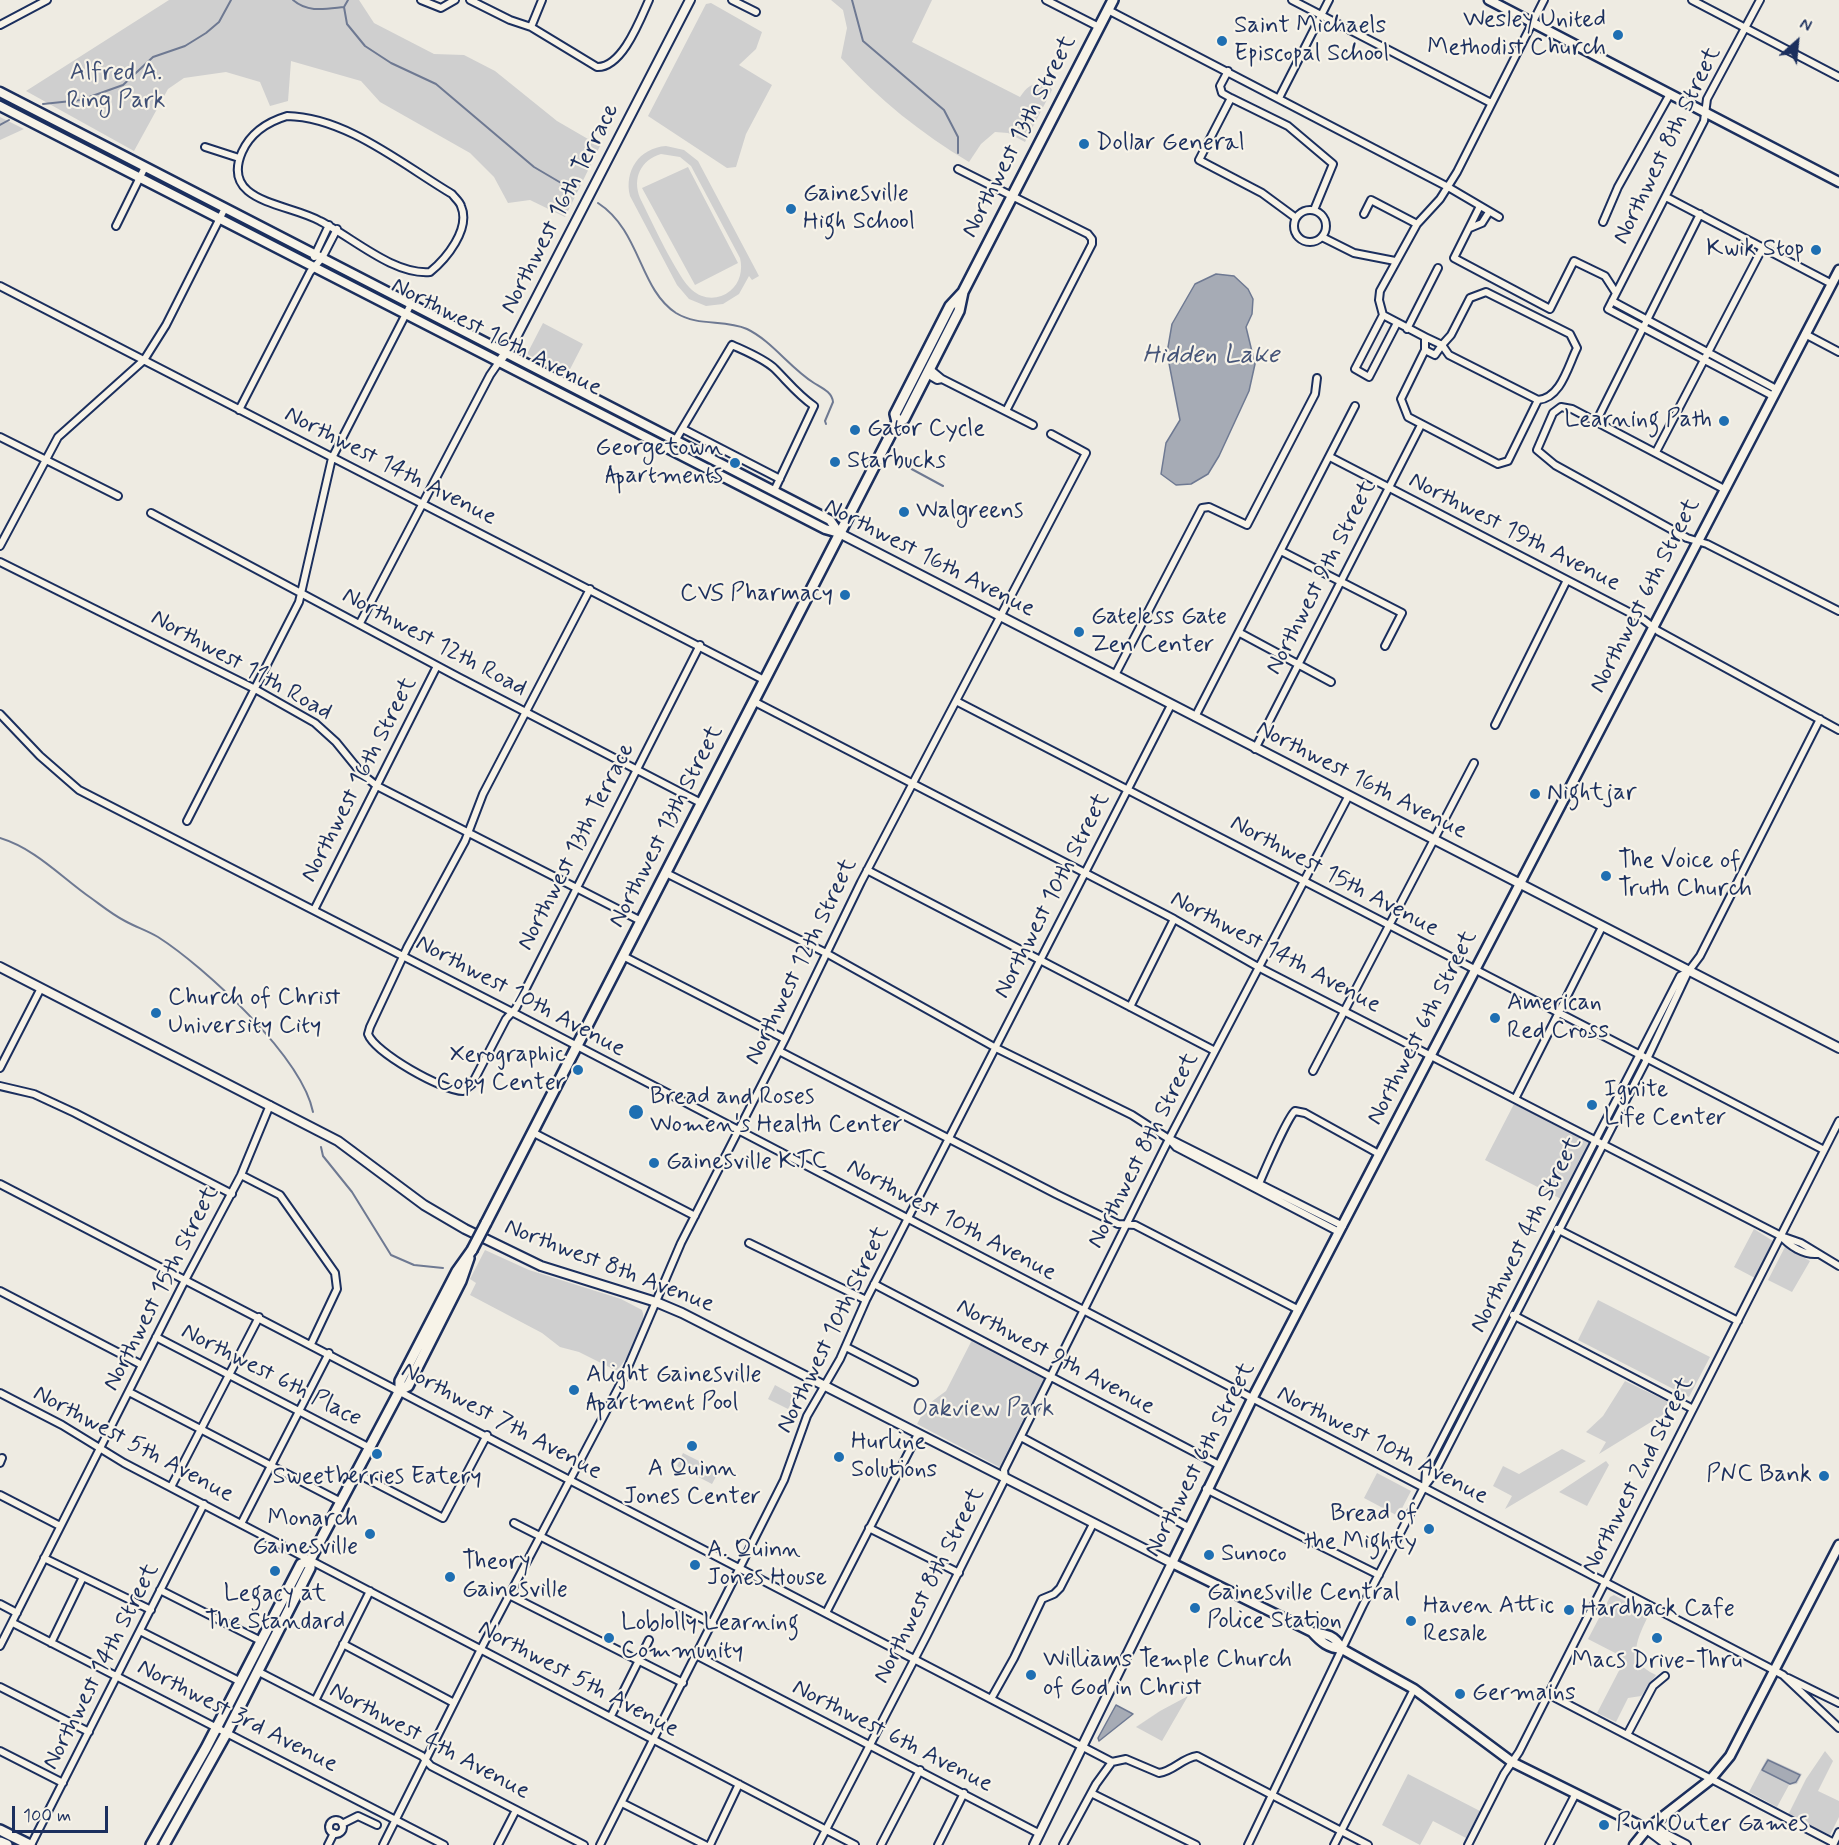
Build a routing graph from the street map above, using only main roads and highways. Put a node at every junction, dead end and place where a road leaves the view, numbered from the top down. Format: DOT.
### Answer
graph roads {
  1 [pos="1113,0"];
  2 [pos="1489,0"];
  3 [pos="0,92"];
  4 [pos="0,106"];
  5 [pos="51,118"];
  6 [pos="45,129"];
  7 [pos="1839,182"];
  8 [pos="1839,270"];
  9 [pos="963,292"];
  10 [pos="950,306"];
  11 [pos="928,372"];
  12 [pos="613,408"];
  13 [pos="607,417"];
  14 [pos="897,422"];
  15 [pos="675,441"];
  16 [pos="669,449"];
  17 [pos="839,533"];
  18 [pos="1839,1545"];
  19 [pos="310,1560"];
  20 [pos="1172,1563"];
  21 [pos="1647,1829"];
  22 [pos="0,1830"];
  23 [pos="0,1842"];
  24 [pos="7,1845"];
  25 [pos="31,1845"];
  26 [pos="151,1845"];
  27 [pos="164,1845"];
  28 [pos="1634,1845"];
  1 -- 9 [label="main road, Northwest 13th Street"];
  2 -- 7 [label="main road"];
  3 -- 5 [label="main road, Northwest 16th Avenue"];
  4 -- 6 [label="main road, Northwest 16th Avenue"];
  5 -- 6 [label="main road"];
  5 -- 12 [label="main road, Northwest 16th Avenue"];
  6 -- 13 [label="main road, Northwest 16th Avenue"];
  8 -- 20 [label="main road, Northwest 6th Street"];
  9 -- 10 [label="main road, Northwest 13th Street"];
  9 -- 11 [label="main road, Northwest 13th Street"];
  10 -- 11 [label="main road"];
  10 -- 14 [label="main road, Northwest 13th Street"];
  11 -- 14 [label="main road, Northwest 13th Street"];
  12 -- 13 [label="main road"];
  12 -- 15 [label="main road, Northwest 16th Avenue"];
  13 -- 16 [label="main road, Northwest 16th Avenue"];
  14 -- 17 [label="main road, Northwest 13th Street"];
  15 -- 16 [label="main road"];
  15 -- 17 [label="main road, Northwest 16th Avenue"];
  16 -- 17 [label="main road, Northwest 16th Avenue"];
  17 -- 19 [label="main road, Northwest 13th Street, bridge"];
  18 -- 21 [label="main road"];
  19 -- 26 [label="main road, Northwest 13th Street"];
  19 -- 27 [label="main road, Northwest 13th Street"];
  20 -- 21 [label="main road, Northwest 8th Avenue"];
  21 -- 28 [label="main road"];
  22 -- 25 [label="main road"];
  23 -- 24 [label="main road"];
}
